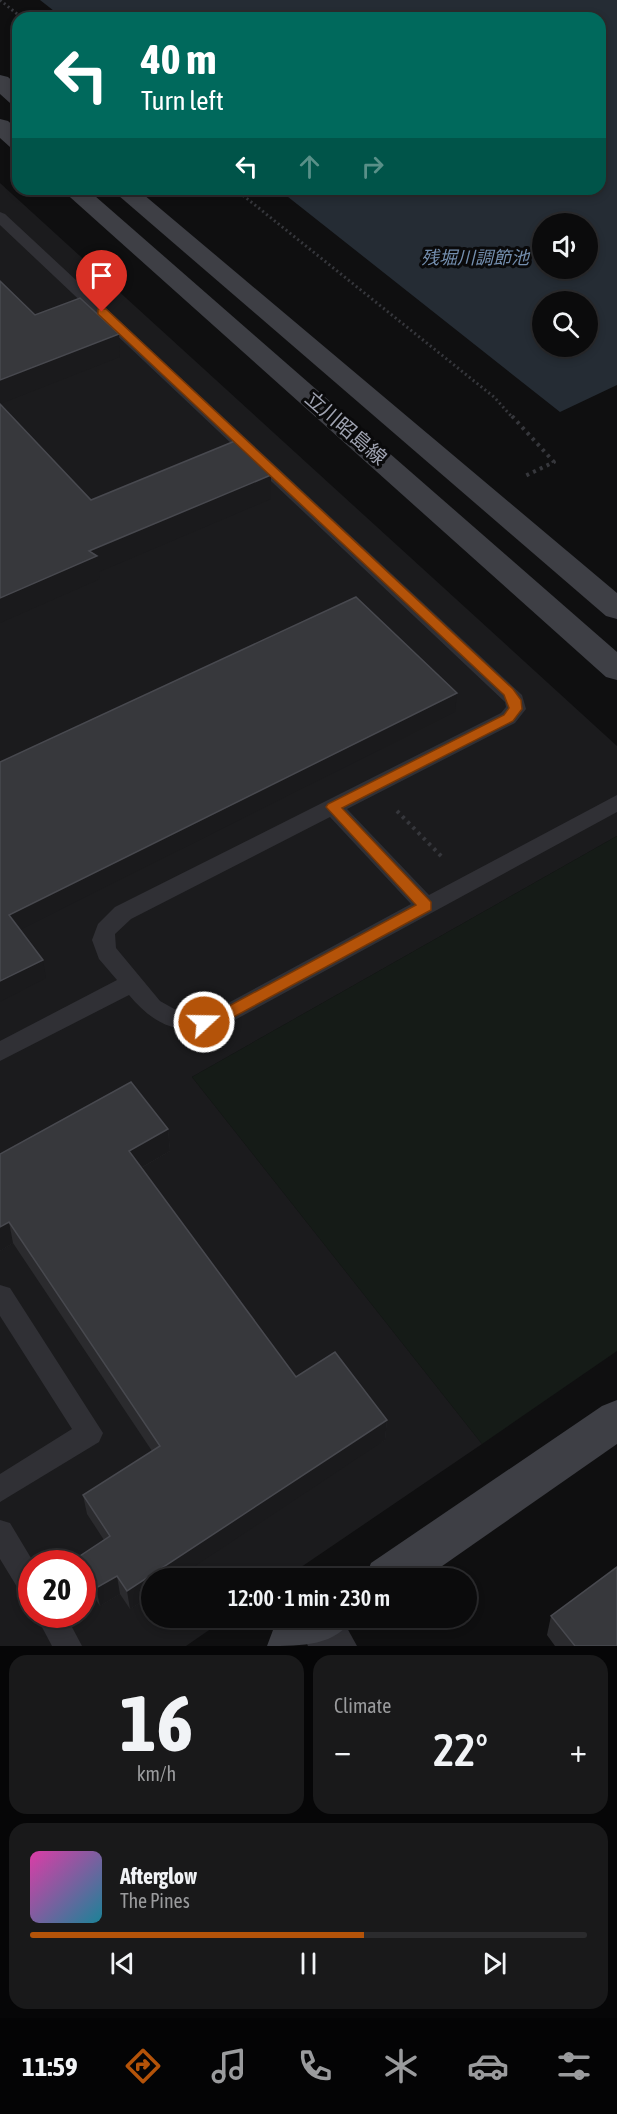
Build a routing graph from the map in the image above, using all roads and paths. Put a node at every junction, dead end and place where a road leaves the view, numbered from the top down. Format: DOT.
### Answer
graph roads {
  1 [pos="0,0"];
  2 [pos="15,12"];
  3 [pos="0,82"];
  4 [pos="12,93"];
  5 [pos="0,126"];
  6 [pos="12,137"];
  7 [pos="80,195"];
  8 [pos="130,195"];
  9 [pos="242,195"];
  10 [pos="0,217"];
  11 [pos="523,477"];
  12 [pos="617,609"];
  13 [pos="617,669"];
  14 [pos="617,803"];
  15 [pos="333,807"];
  16 [pos="426,906"];
  17 [pos="132,983"];
  18 [pos="0,1052"];
  19 [pos="1,1296"];
  20 [pos="617,1420"];
  21 [pos="0,1489"];
  22 [pos="0,1533"];
  23 [pos="18,1562"];
  24 [pos="402,1568"];
  25 [pos="57,1628"];
  26 [pos="68,1646"];
  1 -- 2 [label="path"];
  3 -- 4 [label="main road"];
  5 -- 6 [label="main road"];
  7 -- 13 [label="main road, 立川昭島線"];
  8 -- 12 [label="main road, 立川昭島線"];
  9 -- 11 [label="path"];
  10 -- 15 [label="lane"];
  14 -- 16 [label="lane"];
  15 -- 16 [label="lane"];
  15 -- 17 [label="lane"];
  16 -- 17 [label="lane"];
  17 -- 18 [label="lane"];
  19 -- 21 [label="lane"];
  20 -- 24 [label="main road"];
  22 -- 23 [label="lane"];
  25 -- 26 [label="lane"];
}
